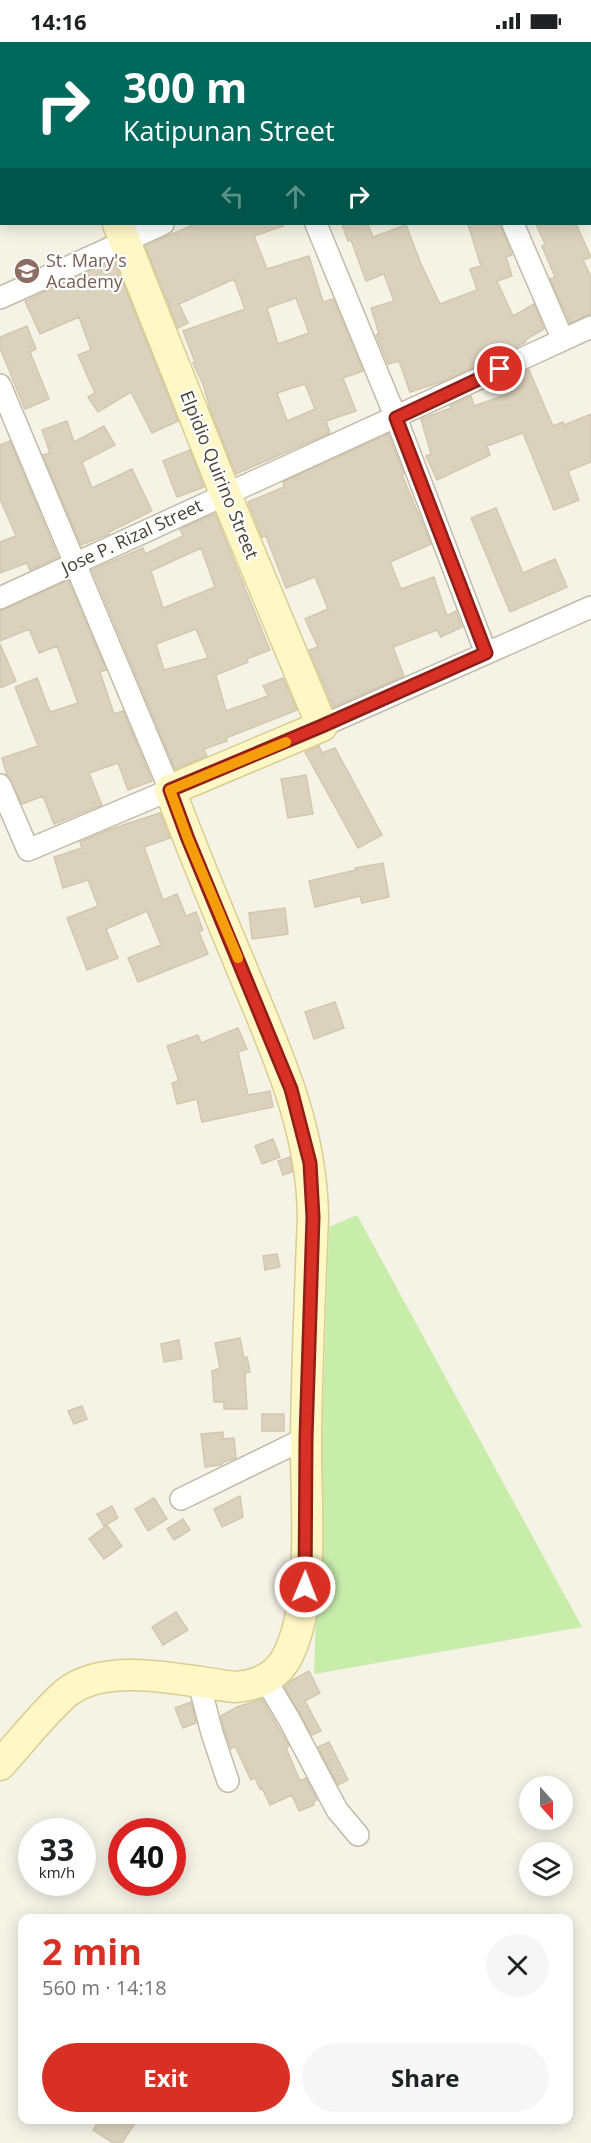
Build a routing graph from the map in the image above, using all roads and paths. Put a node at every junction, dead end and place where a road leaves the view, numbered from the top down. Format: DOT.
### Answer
graph roads {
  1 [pos="159,225"];
  2 [pos="316,225"];
  3 [pos="513,225"];
  4 [pos="121,232"];
  5 [pos="0,298"];
  6 [pos="591,327"];
  7 [pos="563,340"];
  8 [pos="0,385"];
  9 [pos="396,418"];
  10 [pos="225,493"];
  11 [pos="74,564"];
  12 [pos="0,598"];
  13 [pos="591,607"];
  14 [pos="486,653"];
  15 [pos="322,726"];
  16 [pos="0,785"];
  17 [pos="170,790"];
  18 [pos="306,1438"];
  19 [pos="181,1499"];
  20 [pos="265,1679"];
  21 [pos="199,1683"];
  22 [pos="0,1765"];
  23 [pos="228,1781"];
  24 [pos="358,1834"];
  1 -- 4 [label="street"];
  2 -- 9 [label="street"];
  3 -- 7 [label="street"];
  4 -- 5 [label="street"];
  4 -- 10 [label="street, Elpidio Quirino Street"];
  6 -- 7 [label="street, Jose P. Rizal Street"];
  7 -- 9 [label="street, Jose P. Rizal Street"];
  8 -- 11 [label="street"];
  9 -- 10 [label="street, Jose P. Rizal Street"];
  9 -- 14 [label="street"];
  10 -- 11 [label="street, Jose P. Rizal Street"];
  10 -- 15 [label="street, Elpidio Quirino Street"];
  11 -- 12 [label="street, Jose P. Rizal Street"];
  11 -- 17 [label="street"];
  13 -- 14 [label="street"];
  14 -- 15 [label="street"];
  15 -- 17 [label="street"];
  16 -- 17 [label="street"];
  17 -- 18 [label="street"];
  18 -- 19 [label="street"];
  18 -- 20 [label="street"];
  20 -- 21 [label="street"];
  20 -- 24 [label="street"];
  21 -- 22 [label="street"];
  21 -- 23 [label="street"];
}
